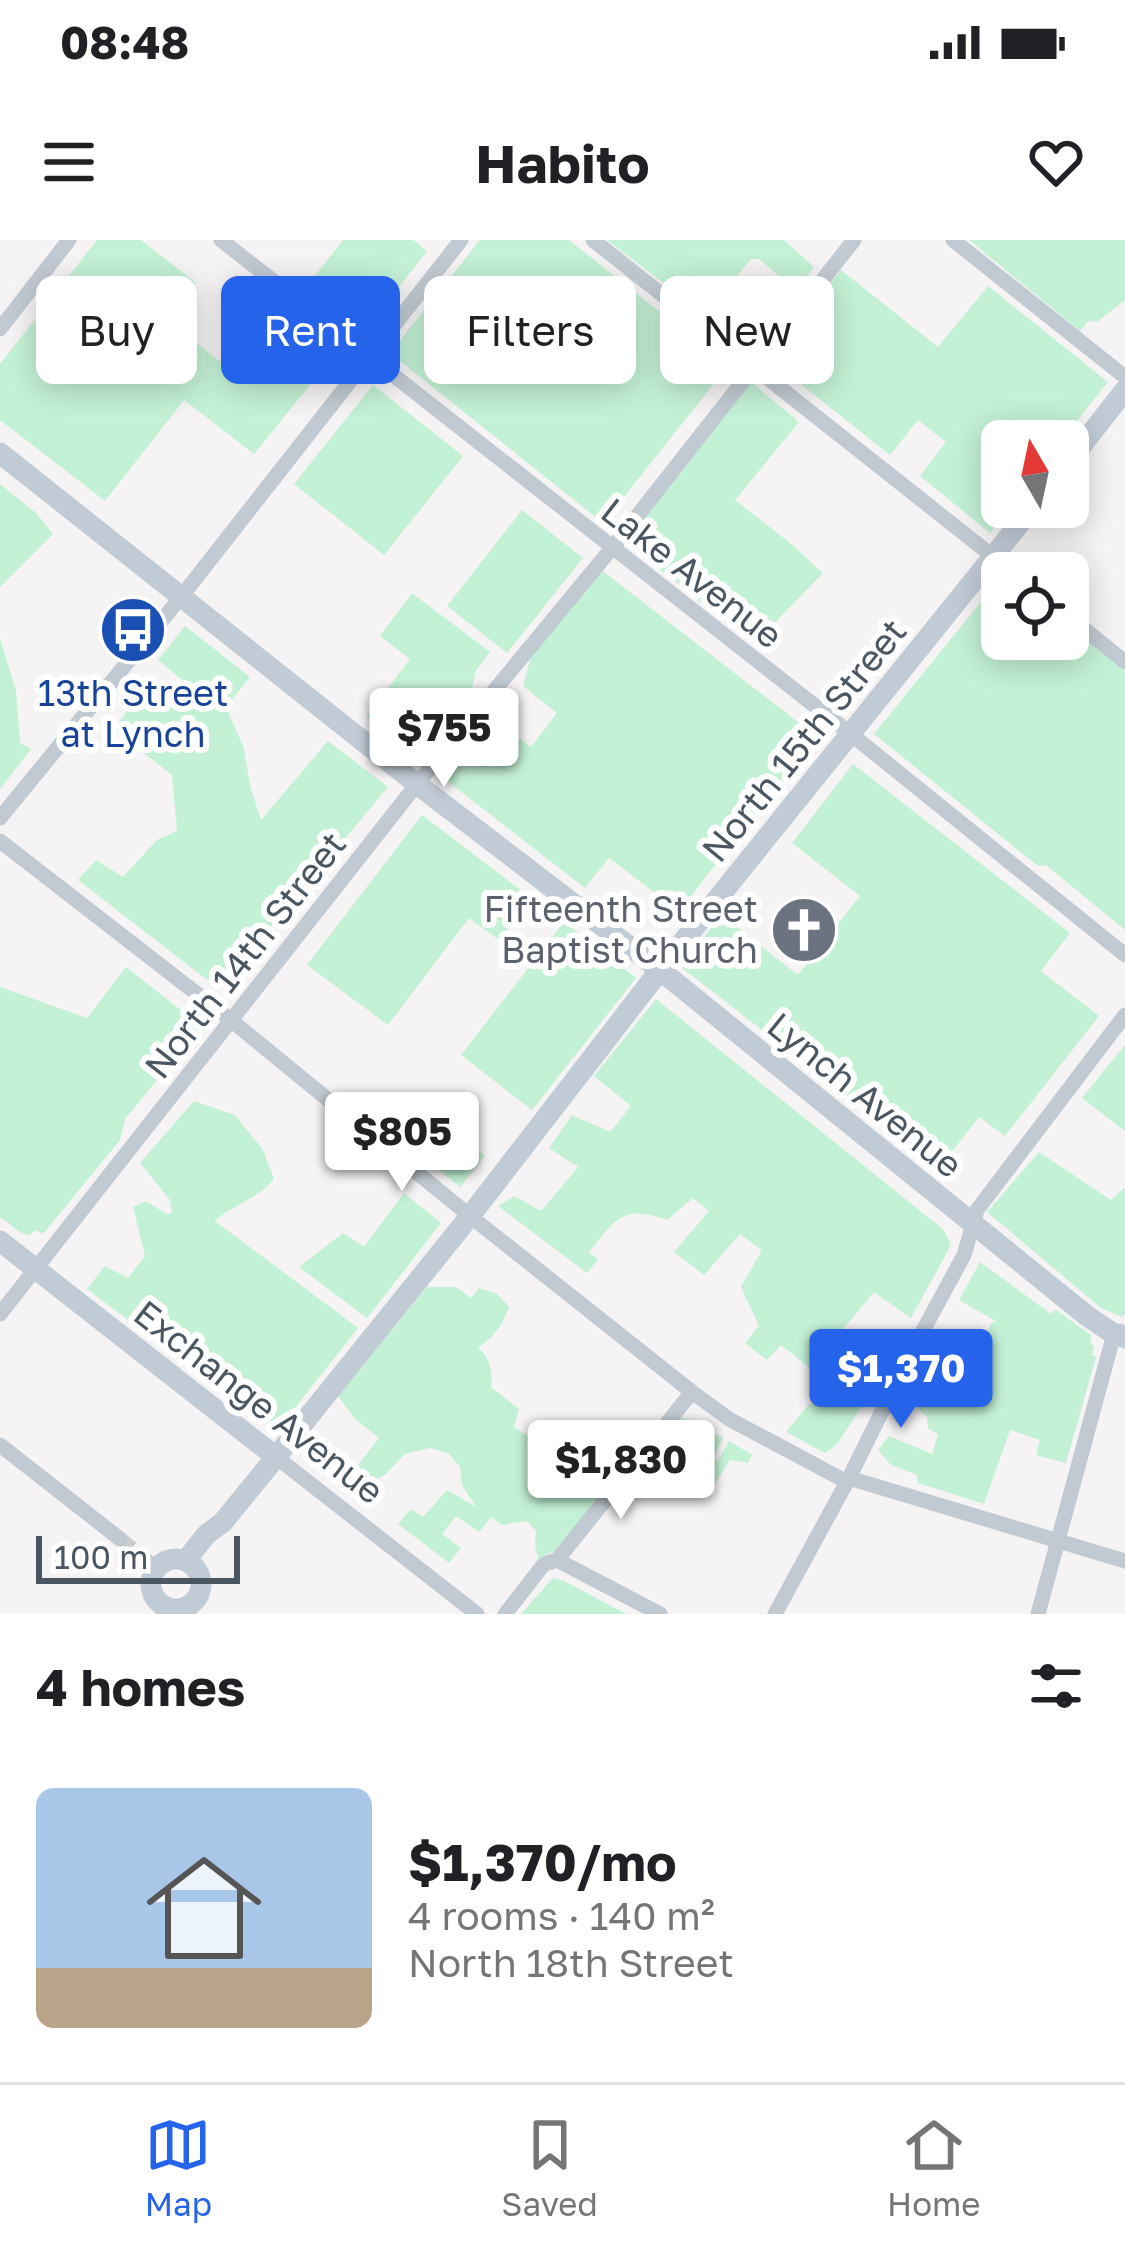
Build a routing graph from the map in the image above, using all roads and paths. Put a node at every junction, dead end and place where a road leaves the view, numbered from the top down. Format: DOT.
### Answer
graph roads {
  1 [pos="69,240"];
  2 [pos="221,240"];
  3 [pos="461,240"];
  4 [pos="593,240"];
  5 [pos="854,240"];
  6 [pos="953,240"];
  7 [pos="266,276"];
  8 [pos="826,276"];
  9 [pos="660,293"];
  10 [pos="400,317"];
  11 [pos="0,328"];
  12 [pos="1125,376"];
  13 [pos="400,383"];
  14 [pos="348,384"];
  15 [pos="741,384"];
  16 [pos="775,384"];
  17 [pos="1125,390"];
  18 [pos="1089,436"];
  19 [pos="0,453"];
  20 [pos="1017,528"];
  21 [pos="612,548"];
  22 [pos="988,552"];
  23 [pos="998,552"];
  24 [pos="981,573"];
  25 [pos="181,597"];
  26 [pos="1089,633"];
  27 [pos="1125,662"];
  28 [pos="851,735"];
  29 [pos="417,784"];
  30 [pos="0,818"];
  31 [pos="0,841"];
  32 [pos="1125,955"];
  33 [pos="660,970"];
  34 [pos="1125,1016"];
  35 [pos="232,1021"];
  36 [pos="470,1216"];
  37 [pos="973,1225"];
  38 [pos="0,1241"];
  39 [pos="35,1269"];
  40 [pos="0,1315"];
  41 [pos="1121,1334"];
  42 [pos="692,1392"];
  43 [pos="0,1444"];
  44 [pos="276,1457"];
  45 [pos="848,1480"];
  46 [pos="120,1539"];
  47 [pos="1056,1542"];
  48 [pos="557,1560"];
  49 [pos="1125,1561"];
  50 [pos="192,1564"];
  51 [pos="156,1608"];
  52 [pos="477,1614"];
  53 [pos="505,1614"];
  54 [pos="660,1614"];
  55 [pos="775,1614"];
  56 [pos="1038,1614"];
  1 -- 11 [label="street"];
  2 -- 7 [label="street, Lake Avenue"];
  3 -- 10 [label="street"];
  4 -- 9 [label="street"];
  5 -- 8 [label="street, North 14th Street"];
  6 -- 12 [label="street"];
  13 -- 21 [label="street, Lake Avenue"];
  14 -- 25 [label="street"];
  15 -- 21 [label="street, North 14th Street"];
  16 -- 22 [label="street"];
  17 -- 18 [label="street"];
  19 -- 25 [label="street, Lynch Avenue"];
  20 -- 23 [label="street, North 15th Street"];
  21 -- 28 [label="street, Lake Avenue"];
  21 -- 29 [label="street, North 14th Street"];
  24 -- 28 [label="street, North 15th Street"];
  25 -- 29 [label="street, Lynch Avenue"];
  25 -- 30 [label="street"];
  26 -- 27 [label="street"];
  28 -- 32 [label="street, Lake Avenue"];
  28 -- 33 [label="street, North 15th Street"];
  29 -- 33 [label="street, Lynch Avenue"];
  29 -- 35 [label="street, North 14th Street"];
  31 -- 35 [label="street"];
  33 -- 36 [label="street, North 15th Street"];
  33 -- 37 [label="street, Lynch Avenue"];
  34 -- 37 [label="street"];
  35 -- 36 [label="street"];
  35 -- 39 [label="street, North 14th Street"];
  36 -- 42 [label="street"];
  36 -- 44 [label="street, North 15th Street"];
  37 -- 41 [label="street, Lynch Avenue"];
  37 -- 45 [label="street"];
  38 -- 39 [label="street, Exchange Avenue"];
  39 -- 40 [label="street, North 14th Street"];
  39 -- 44 [label="street, Exchange Avenue"];
  41 -- 47 [label="street"];
  42 -- 45 [label="street"];
  42 -- 48 [label="street"];
  43 -- 46 [label="street"];
  44 -- 50 [label="street, North 15th Street"];
  44 -- 52 [label="street, Exchange Avenue"];
  45 -- 47 [label="street"];
  45 -- 55 [label="street"];
  47 -- 49 [label="street"];
  47 -- 56 [label="street"];
  48 -- 53 [label="street"];
  48 -- 54 [label="street"];
  50 -- 51 [label="street"];
  50 -- 51 [label="street"];
}
